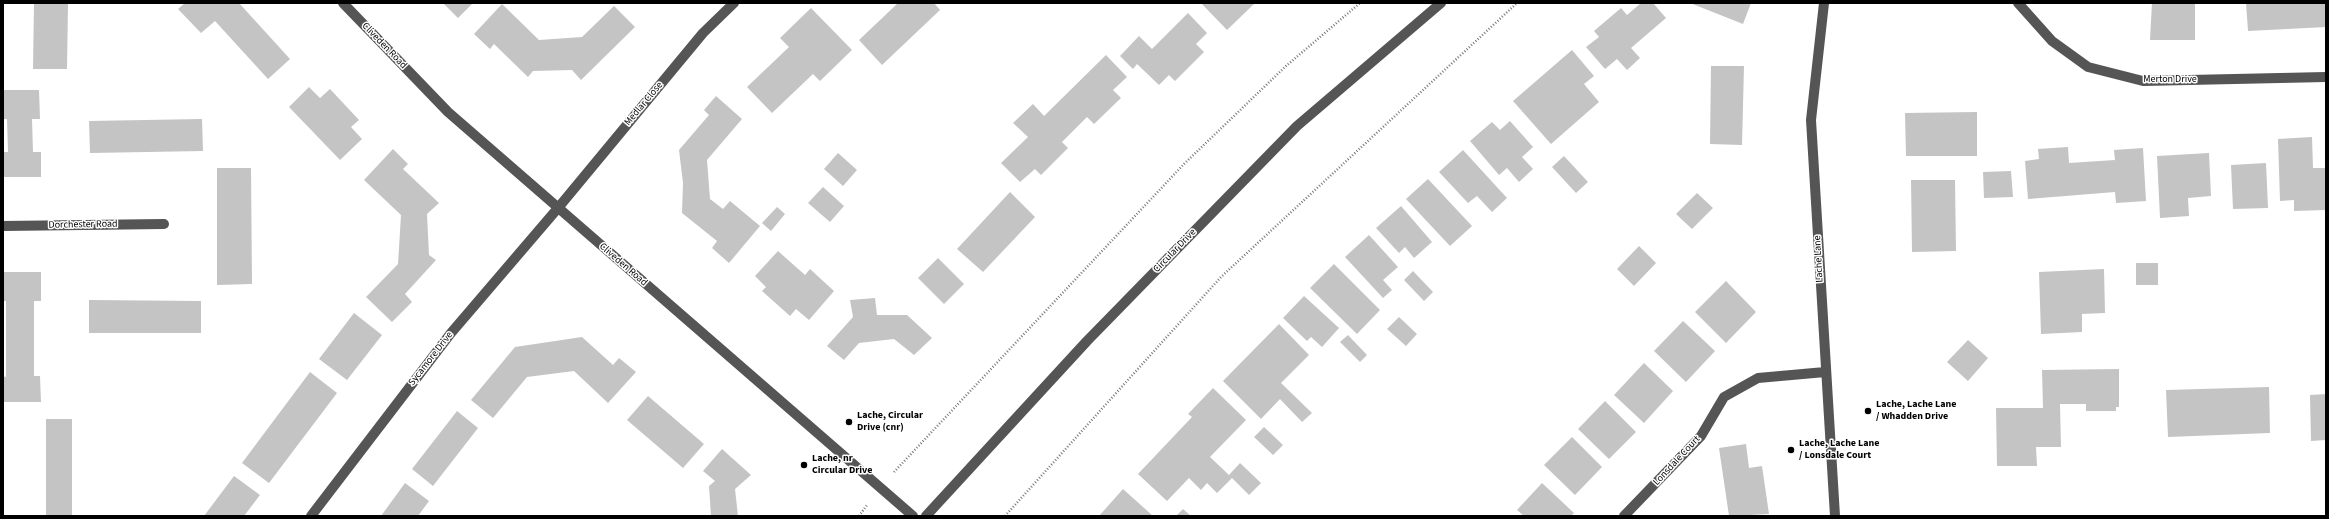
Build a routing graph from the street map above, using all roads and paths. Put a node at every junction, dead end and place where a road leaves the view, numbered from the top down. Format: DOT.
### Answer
graph roads {
  1 [pos="343,3"];
  2 [pos="734,3"];
  3 [pos="1360,3"];
  4 [pos="1441,3"];
  5 [pos="1517,3"];
  6 [pos="1824,3"];
  7 [pos="2018,3"];
  8 [pos="2326,77"];
  9 [pos="558,208"];
  10 [pos="164,224"];
  11 [pos="3,226"];
  12 [pos="1825,372"];
  13 [pos="880,487"];
  14 [pos="1631,514"];
  15 [pos="311,516"];
  16 [pos="859,516"];
  17 [pos="913,516"];
  18 [pos="926,516"];
  19 [pos="1005,516"];
  20 [pos="1835,516"];
  1 -- 9 [label="street, Cliveden Road"];
  2 -- 9 [label="street, Medlar Close"];
  3 -- 13 [label="path"];
  4 -- 18 [label="street, Circular Drive"];
  5 -- 19 [label="path"];
  6 -- 12 [label="street, Lache Lane"];
  7 -- 8 [label="street, Merton Drive"];
  9 -- 13 [label="street, Cliveden Road"];
  9 -- 15 [label="street, Sycamore Drive"];
  10 -- 11 [label="street, Dorchester Road"];
  12 -- 14 [label="street, Lonsdale Court"];
  12 -- 20 [label="street, Lache Lane"];
  13 -- 16 [label="path"];
  13 -- 17 [label="street, Cliveden Road"];
}
